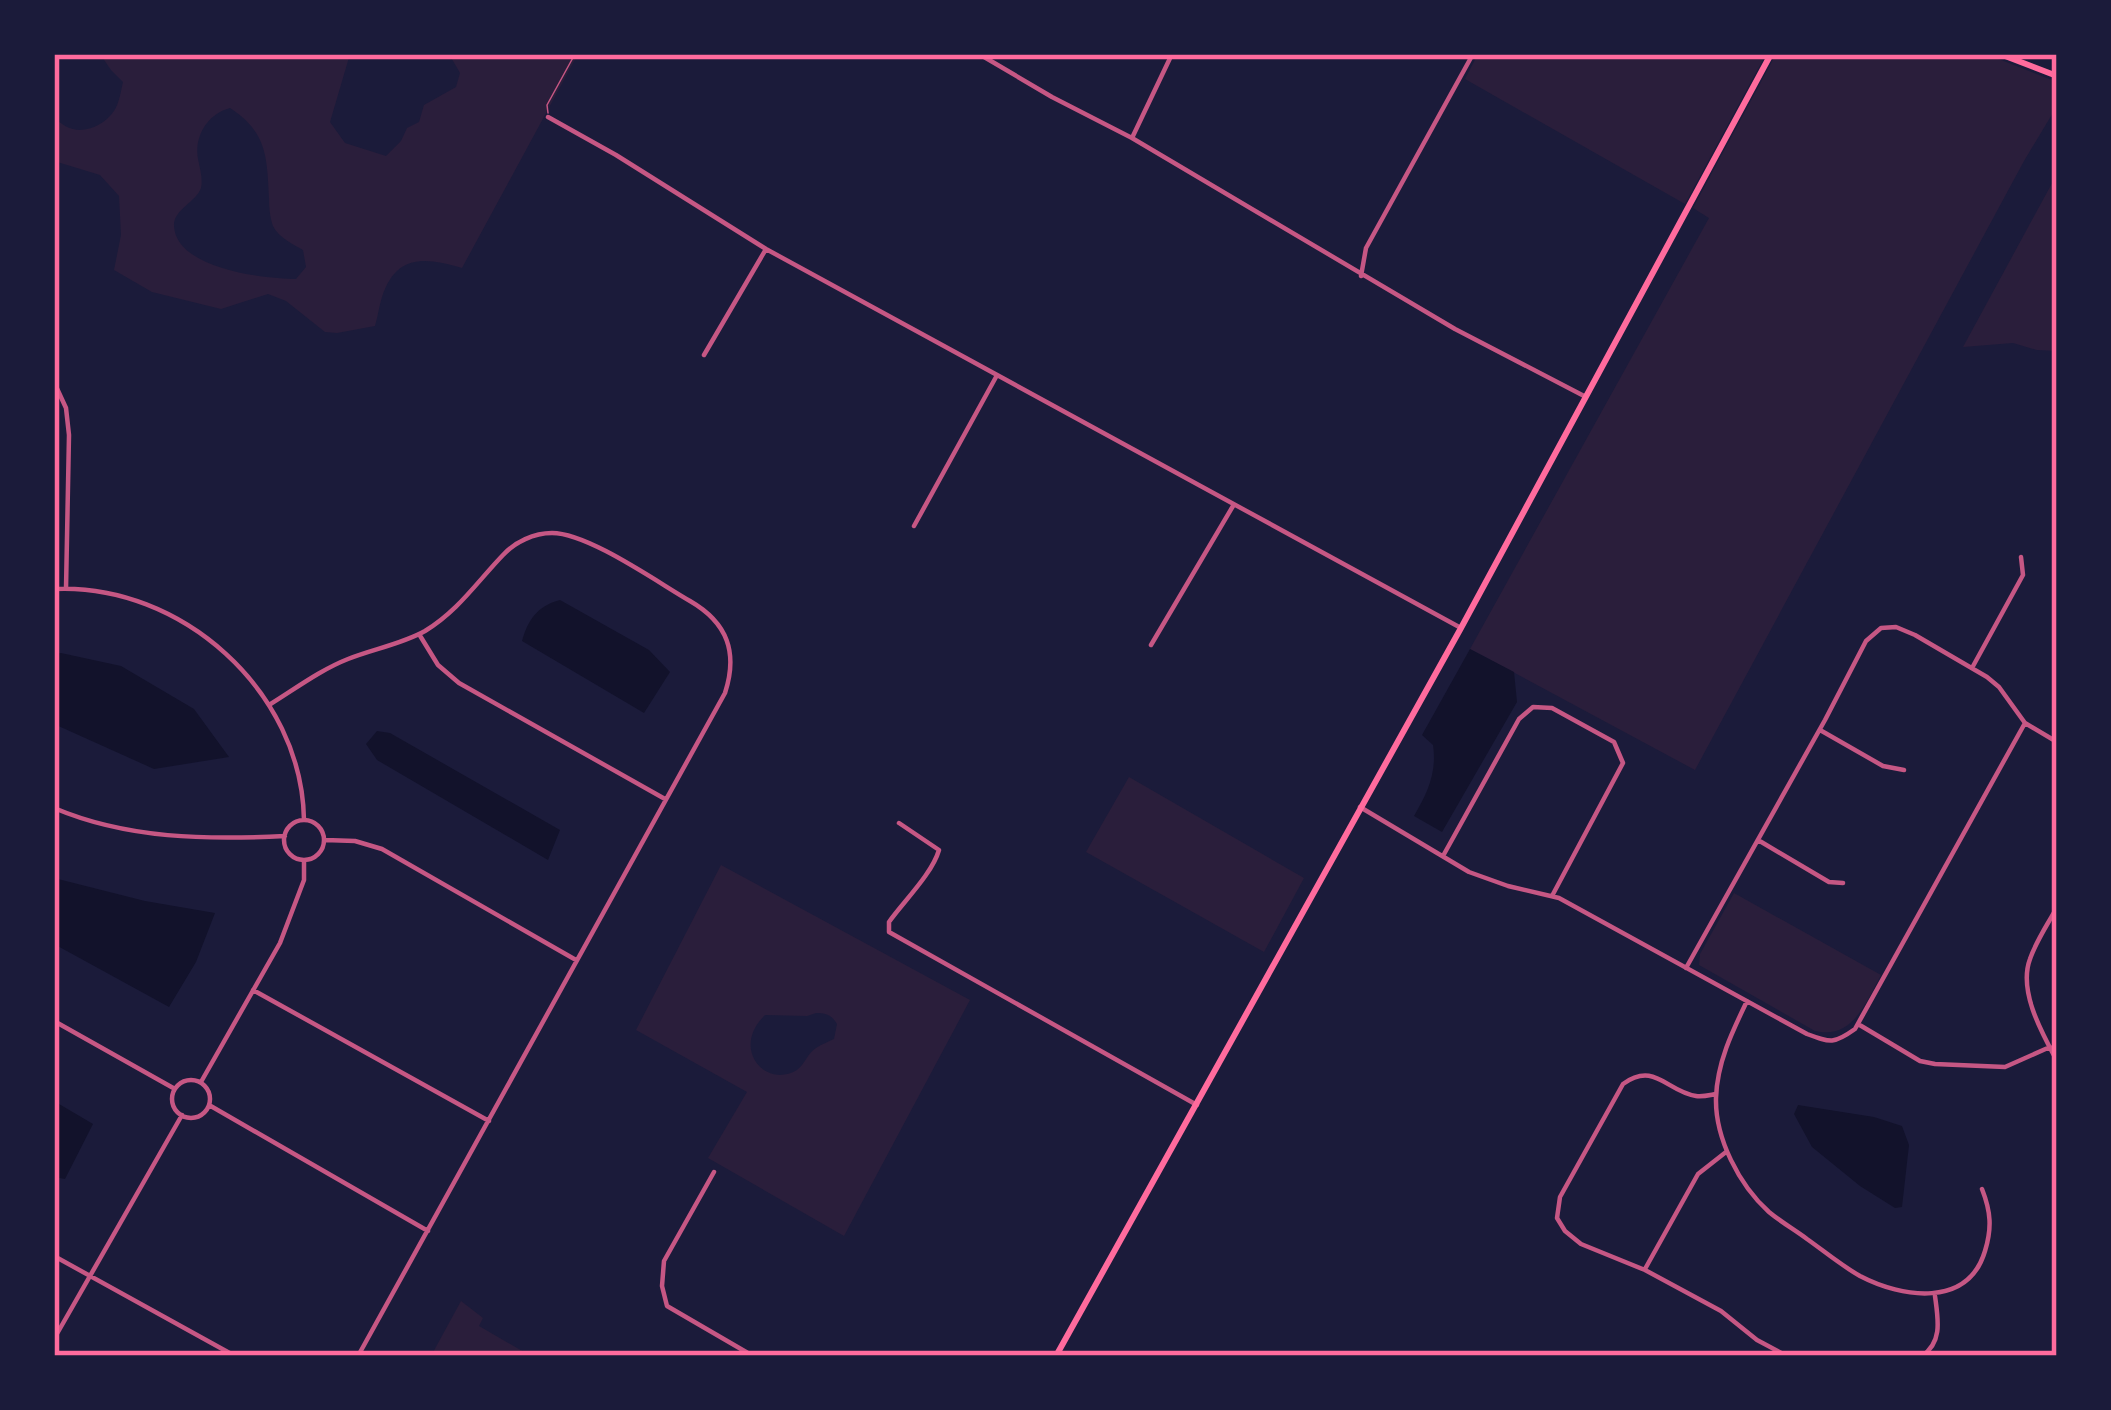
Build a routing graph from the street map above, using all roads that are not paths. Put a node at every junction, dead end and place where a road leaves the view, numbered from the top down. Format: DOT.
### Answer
graph roads {
  1 [pos="575,54"];
  2 [pos="979,54"];
  3 [pos="1172,54"];
  4 [pos="1473,54"];
  5 [pos="1771,54"];
  6 [pos="2000,54"];
  7 [pos="2057,76"];
  8 [pos="548,117"];
  9 [pos="1132,138"];
  10 [pos="766,249"];
  11 [pos="1361,275"];
  12 [pos="704,355"];
  13 [pos="996,377"];
  14 [pos="54,382"];
  15 [pos="1586,397"];
  16 [pos="1234,506"];
  17 [pos="914,526"];
  18 [pos="2021,557"];
  19 [pos="54,589"];
  20 [pos="66,589"];
  21 [pos="1461,628"];
  22 [pos="419,634"];
  23 [pos="1151,645"];
  24 [pos="1972,668"];
  25 [pos="269,705"];
  26 [pos="2025,723"];
  27 [pos="1820,730"];
  28 [pos="2057,742"];
  29 [pos="1904,770"];
  30 [pos="666,799"];
  31 [pos="1360,807"];
  32 [pos="54,808"];
  33 [pos="304,820"];
  34 [pos="899,823"];
  35 [pos="284,836"];
  36 [pos="325,840"];
  37 [pos="1758,840"];
  38 [pos="1443,856"];
  39 [pos="304,860"];
  40 [pos="1843,883"];
  41 [pos="1552,896"];
  42 [pos="2057,907"];
  43 [pos="576,960"];
  44 [pos="1686,968"];
  45 [pos="253,990"];
  46 [pos="1747,1001"];
  47 [pos="54,1021"];
  48 [pos="1858,1024"];
  49 [pos="2050,1047"];
  50 [pos="2057,1061"];
  51 [pos="201,1082"];
  52 [pos="175,1089"];
  53 [pos="1717,1094"];
  54 [pos="1197,1105"];
  55 [pos="209,1106"];
  56 [pos="182,1115"];
  57 [pos="488,1121"];
  58 [pos="1726,1152"];
  59 [pos="714,1172"];
  60 [pos="1982,1189"];
  61 [pos="428,1231"];
  62 [pos="54,1256"];
  63 [pos="1645,1270"];
  64 [pos="91,1276"];
  65 [pos="1935,1295"];
  66 [pos="54,1339"];
  67 [pos="235,1356"];
  68 [pos="358,1356"];
  69 [pos="753,1356"];
  70 [pos="1057,1356"];
  71 [pos="1786,1356"];
  72 [pos="1922,1356"];
  1 -- 8 [label="lane"];
  2 -- 9 [label="street"];
  3 -- 9 [label="street"];
  4 -- 11 [label="street"];
  5 -- 15 [label="main road"];
  6 -- 7 [label="main road"];
  8 -- 10 [label="street"];
  9 -- 11 [label="street"];
  10 -- 12 [label="street"];
  10 -- 13 [label="street"];
  11 -- 15 [label="street"];
  13 -- 16 [label="street"];
  13 -- 17 [label="street"];
  14 -- 20 [label="street"];
  15 -- 21 [label="main road"];
  16 -- 21 [label="street"];
  16 -- 23 [label="street"];
  18 -- 24 [label="street"];
  19 -- 20 [label="street"];
  20 -- 25 [label="street"];
  21 -- 31 [label="main road"];
  22 -- 25 [label="street"];
  22 -- 30 [label="street"];
  22 -- 30 [label="street"];
  24 -- 26 [label="street"];
  24 -- 27 [label="street"];
  25 -- 33 [label="street"];
  26 -- 28 [label="street"];
  26 -- 48 [label="street"];
  27 -- 29 [label="street"];
  27 -- 37 [label="street"];
  30 -- 43 [label="street"];
  31 -- 38 [label="street"];
  31 -- 54 [label="main road"];
  32 -- 35 [label="street"];
  33 -- 35 [label="street"];
  33 -- 36 [label="street"];
  34 -- 54 [label="street"];
  35 -- 39 [label="street"];
  36 -- 39 [label="street"];
  36 -- 43 [label="street"];
  37 -- 40 [label="street"];
  37 -- 44 [label="street"];
  38 -- 41 [label="street"];
  38 -- 41 [label="street"];
  39 -- 45 [label="street"];
  41 -- 44 [label="street"];
  42 -- 49 [label="street"];
  43 -- 57 [label="street"];
  44 -- 46 [label="street"];
  45 -- 51 [label="street"];
  45 -- 57 [label="street"];
  46 -- 48 [label="street"];
  46 -- 53 [label="street"];
  47 -- 52 [label="street"];
  48 -- 49 [label="street"];
  49 -- 50 [label="street"];
  51 -- 52 [label="street"];
  51 -- 55 [label="street"];
  52 -- 56 [label="street"];
  53 -- 58 [label="street"];
  53 -- 63 [label="street"];
  54 -- 70 [label="main road"];
  55 -- 56 [label="street"];
  55 -- 61 [label="street"];
  56 -- 64 [label="street"];
  57 -- 61 [label="street"];
  58 -- 63 [label="street"];
  58 -- 65 [label="street"];
  59 -- 69 [label="street"];
  60 -- 65 [label="street"];
  61 -- 68 [label="street"];
  62 -- 64 [label="street"];
  63 -- 71 [label="street"];
  64 -- 66 [label="street"];
  64 -- 67 [label="street"];
  65 -- 72 [label="street"];
}
